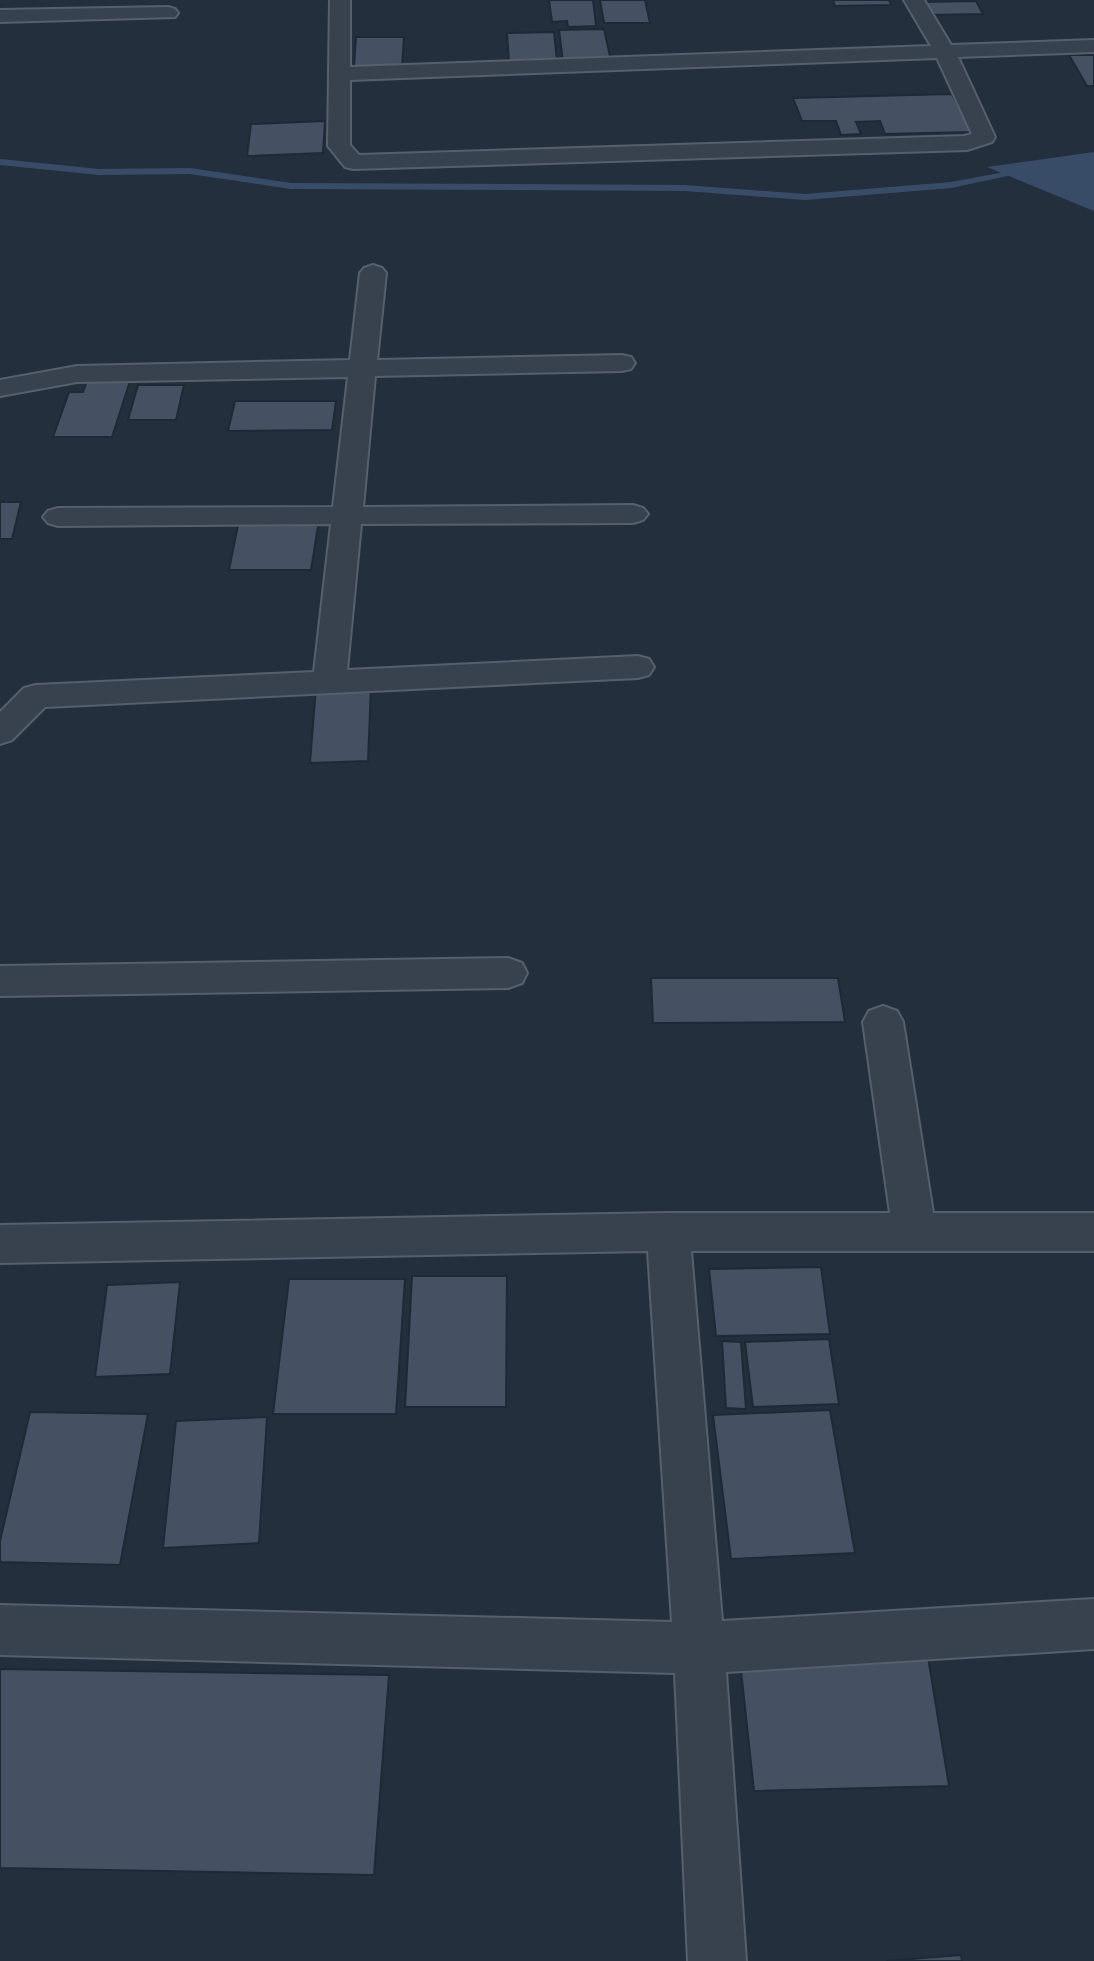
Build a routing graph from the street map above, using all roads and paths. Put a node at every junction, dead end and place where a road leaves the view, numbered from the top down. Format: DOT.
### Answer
graph roads {
  1 [pos="340,0"];
  2 [pos="914,0"];
  3 [pos="168,13"];
  4 [pos="0,16"];
  5 [pos="1094,46"];
  6 [pos="944,51"];
  7 [pos="341,74"];
  8 [pos="373,274"];
  9 [pos="622,363"];
  10 [pos="363,369"];
  11 [pos="0,388"];
  12 [pos="633,514"];
  13 [pos="347,515"];
  14 [pos="58,517"];
  15 [pos="638,667"];
  16 [pos="329,682"];
  17 [pos="0,732"];
  18 [pos="508,973"];
  19 [pos="0,981"];
  20 [pos="883,1022"];
  21 [pos="668,1232"];
  22 [pos="914,1232"];
  23 [pos="1094,1232"];
  24 [pos="0,1244"];
  25 [pos="1094,1624"];
  26 [pos="0,1630"];
  27 [pos="699,1648"];
  28 [pos="717,1961"];
  1 -- 7 [label="street"];
  2 -- 6 [label="street"];
  3 -- 4 [label="street"];
  5 -- 6 [label="street"];
  6 -- 7 [label="street"];
  6 -- 7 [label="street"];
  8 -- 10 [label="street"];
  9 -- 10 [label="street"];
  10 -- 11 [label="street"];
  10 -- 13 [label="street"];
  12 -- 13 [label="street"];
  13 -- 14 [label="street"];
  13 -- 16 [label="street"];
  15 -- 16 [label="street"];
  16 -- 17 [label="street"];
  18 -- 19 [label="street"];
  20 -- 22 [label="street"];
  21 -- 22 [label="street"];
  21 -- 24 [label="street"];
  21 -- 27 [label="street"];
  22 -- 23 [label="street"];
  25 -- 27 [label="street"];
  26 -- 27 [label="street"];
  27 -- 28 [label="street"];
}
